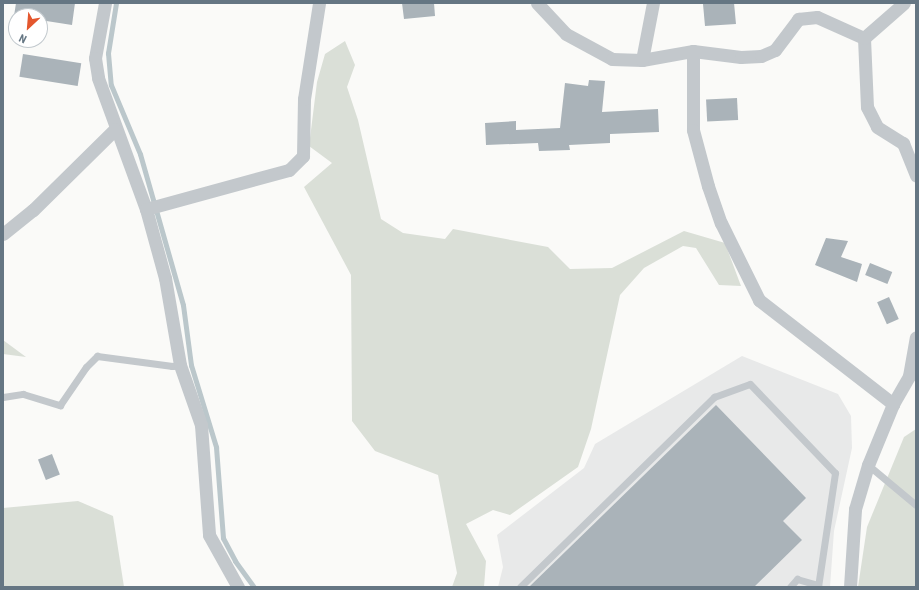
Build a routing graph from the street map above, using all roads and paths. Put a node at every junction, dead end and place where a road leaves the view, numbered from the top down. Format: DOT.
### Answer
graph roads {
  1 [pos="104,3"];
  2 [pos="319,3"];
  3 [pos="537,3"];
  4 [pos="653,3"];
  5 [pos="904,3"];
  6 [pos="864,38"];
  7 [pos="693,51"];
  8 [pos="642,60"];
  9 [pos="115,129"];
  10 [pos="916,176"];
  11 [pos="153,207"];
  12 [pos="3,234"];
  13 [pos="916,338"];
  14 [pos="180,365"];
  15 [pos="3,397"];
  16 [pos="893,404"];
  17 [pos="868,465"];
  18 [pos="916,505"];
  19 [pos="818,586"];
  20 [pos="238,587"];
  21 [pos="520,587"];
  22 [pos="790,587"];
  23 [pos="850,587"];
  1 -- 9 [label="street"];
  2 -- 11 [label="street"];
  3 -- 8 [label="street"];
  4 -- 8 [label="street"];
  5 -- 6 [label="street"];
  6 -- 7 [label="street"];
  6 -- 10 [label="street"];
  7 -- 8 [label="street"];
  7 -- 16 [label="street"];
  9 -- 11 [label="street"];
  9 -- 12 [label="street"];
  11 -- 14 [label="street"];
  13 -- 16 [label="street"];
  14 -- 15 [label="lane"];
  14 -- 20 [label="street"];
  16 -- 17 [label="street"];
  17 -- 18 [label="lane"];
  17 -- 23 [label="street"];
  19 -- 21 [label="lane"];
  19 -- 22 [label="lane"];
}
